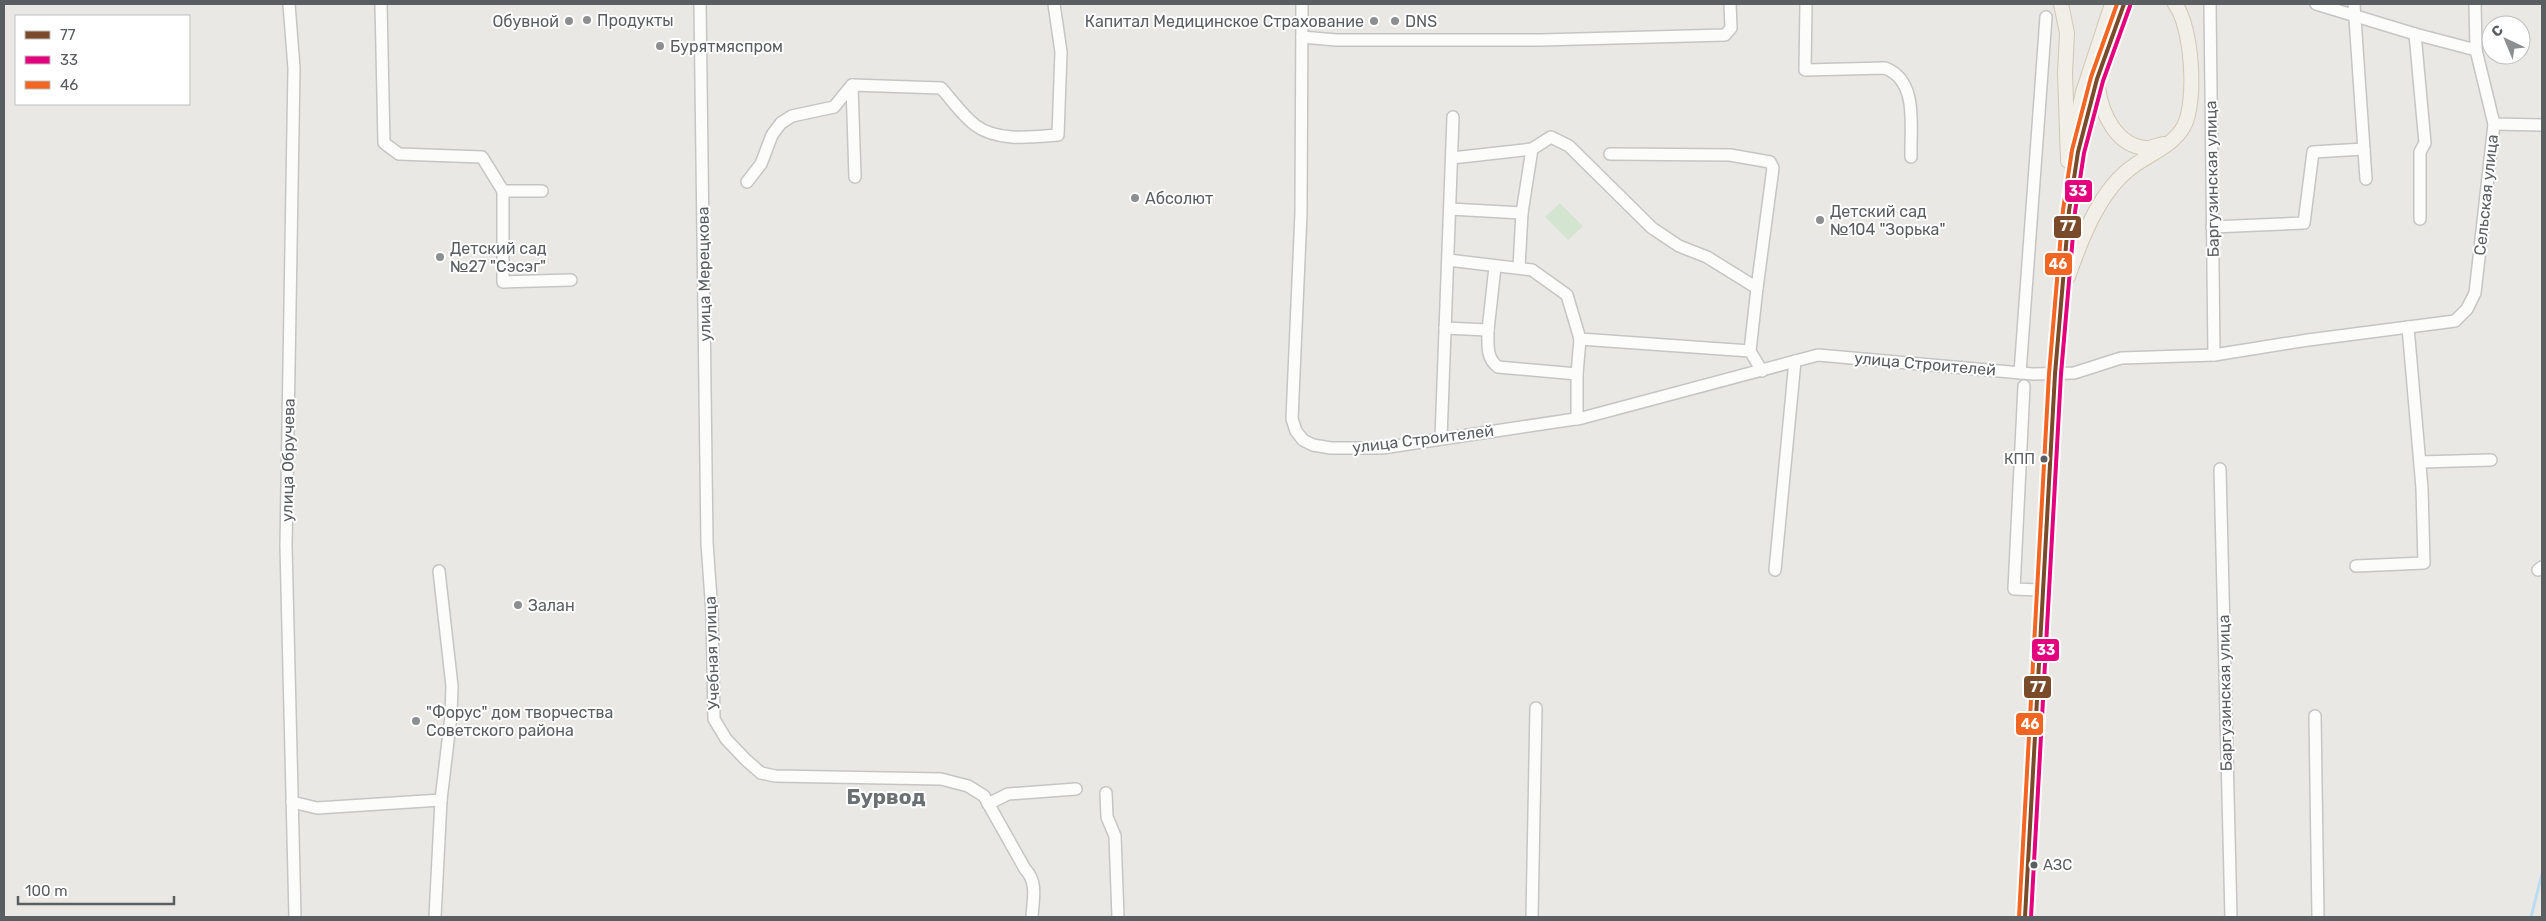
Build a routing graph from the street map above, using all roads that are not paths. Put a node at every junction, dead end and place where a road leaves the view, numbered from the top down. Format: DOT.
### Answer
graph roads {
  1 [pos="289,4"];
  2 [pos="381,4"];
  3 [pos="700,4"];
  4 [pos="1054,4"];
  5 [pos="1302,4"];
  6 [pos="1730,4"];
  7 [pos="1806,4"];
  8 [pos="2061,4"];
  9 [pos="2112,4"];
  10 [pos="2124,4"];
  11 [pos="2175,4"];
  12 [pos="2210,4"];
  13 [pos="2316,4"];
  14 [pos="2475,4"];
  15 [pos="2355,10"];
  16 [pos="2046,18"];
  17 [pos="2414,34"];
  18 [pos="1302,37"];
  19 [pos="2476,50"];
  20 [pos="2097,79"];
  21 [pos="852,85"];
  22 [pos="1453,117"];
  23 [pos="2494,124"];
  24 [pos="2542,125"];
  25 [pos="2167,144"];
  26 [pos="1532,149"];
  27 [pos="2364,149"];
  28 [pos="1610,154"];
  29 [pos="1911,157"];
  30 [pos="1452,158"];
  31 [pos="2068,161"];
  32 [pos="855,177"];
  33 [pos="2366,179"];
  34 [pos="747,182"];
  35 [pos="503,191"];
  36 [pos="542,191"];
  37 [pos="1450,209"];
  38 [pos="2069,211"];
  39 [pos="1522,213"];
  40 [pos="2420,219"];
  41 [pos="2212,227"];
  42 [pos="1448,260"];
  43 [pos="1494,267"];
  44 [pos="1519,267"];
  45 [pos="571,280"];
  46 [pos="1757,288"];
  47 [pos="2060,298"];
  48 [pos="2455,321"];
  49 [pos="2408,327"];
  50 [pos="1445,328"];
  51 [pos="1488,330"];
  52 [pos="1580,338"];
  53 [pos="1750,351"];
  54 [pos="2214,355"];
  55 [pos="1795,361"];
  56 [pos="1762,371"];
  57 [pos="2020,373"];
  58 [pos="1576,374"];
  59 [pos="2055,374"];
  60 [pos="2024,386"];
  61 [pos="1577,419"];
  62 [pos="1441,438"];
  63 [pos="2491,460"];
  64 [pos="2420,462"];
  65 [pos="2220,469"];
  66 [pos="707,544"];
  67 [pos="2356,566"];
  68 [pos="1775,570"];
  69 [pos="439,571"];
  70 [pos="2045,590"];
  71 [pos="1536,708"];
  72 [pos="2314,716"];
  73 [pos="1076,789"];
  74 [pos="1106,793"];
  75 [pos="440,800"];
  76 [pos="292,802"];
  77 [pos="988,804"];
  78 [pos="295,917"];
  79 [pos="435,917"];
  80 [pos="1032,917"];
  81 [pos="1118,917"];
  82 [pos="1532,917"];
  83 [pos="2025,917"];
  84 [pos="2231,917"];
  85 [pos="2318,917"];
  1 -- 76 [label="street, улица Обручева"];
  2 -- 35 [label="street"];
  3 -- 66 [label="street, улица Мерецкова"];
  4 -- 21 [label="street"];
  5 -- 18 [label="street, улица Строителей"];
  6 -- 18 [label="street"];
  7 -- 29 [label="street"];
  8 -- 31 [label="main road"];
  9 -- 31 [label="main road"];
  10 -- 20 [label="main road"];
  11 -- 25 [label="main road"];
  12 -- 41 [label="street, Баргузинская улица"];
  13 -- 15 [label="street"];
  14 -- 19 [label="street, Сельская улица"];
  15 -- 17 [label="street"];
  15 -- 27 [label="street"];
  16 -- 57 [label="street"];
  17 -- 19 [label="street"];
  17 -- 40 [label="street"];
  18 -- 62 [label="street, улица Строителей"];
  19 -- 23 [label="street, Сельская улица"];
  20 -- 25 [label="main road"];
  20 -- 38 [label="main road"];
  21 -- 32 [label="street"];
  21 -- 34 [label="street"];
  22 -- 30 [label="street"];
  23 -- 24 [label="street"];
  23 -- 48 [label="street, Сельская улица"];
  25 -- 47 [label="main road"];
  26 -- 30 [label="street"];
  26 -- 39 [label="street"];
  26 -- 46 [label="street"];
  27 -- 33 [label="street"];
  27 -- 41 [label="street"];
  28 -- 46 [label="street"];
  30 -- 37 [label="street"];
  31 -- 38 [label="main road"];
  35 -- 36 [label="street"];
  35 -- 45 [label="street"];
  37 -- 39 [label="street"];
  37 -- 42 [label="street"];
  38 -- 47 [label="main road"];
  39 -- 44 [label="street"];
  41 -- 54 [label="street, Баргузинская улица"];
  42 -- 43 [label="street"];
  42 -- 50 [label="street"];
  43 -- 44 [label="street"];
  43 -- 51 [label="street"];
  44 -- 52 [label="street"];
  46 -- 53 [label="street"];
  47 -- 59 [label="main road"];
  48 -- 49 [label="street, улица Строителей"];
  49 -- 54 [label="street, улица Строителей"];
  49 -- 64 [label="street"];
  50 -- 51 [label="street"];
  50 -- 62 [label="street"];
  51 -- 58 [label="street"];
  52 -- 53 [label="street"];
  52 -- 58 [label="street"];
  53 -- 56 [label="street"];
  54 -- 59 [label="street, улица Строителей"];
  55 -- 56 [label="street, улица Строителей"];
  55 -- 57 [label="street, улица Строителей"];
  55 -- 68 [label="street"];
  56 -- 61 [label="street, улица Строителей"];
  57 -- 59 [label="street, улица Строителей"];
  58 -- 61 [label="street"];
  59 -- 70 [label="main road"];
  60 -- 70 [label="street"];
  61 -- 62 [label="street, улица Строителей"];
  63 -- 64 [label="street"];
  64 -- 67 [label="street"];
  65 -- 84 [label="street, Баргузинская улица"];
  66 -- 77 [label="street, Учебная улица"];
  69 -- 75 [label="street"];
  70 -- 83 [label="main road"];
  71 -- 82 [label="street"];
  72 -- 85 [label="street"];
  73 -- 77 [label="street"];
  74 -- 81 [label="street"];
  75 -- 76 [label="street"];
  75 -- 79 [label="street"];
  76 -- 78 [label="street, улица Обручева"];
  77 -- 80 [label="street, Учебная улица"];
}
